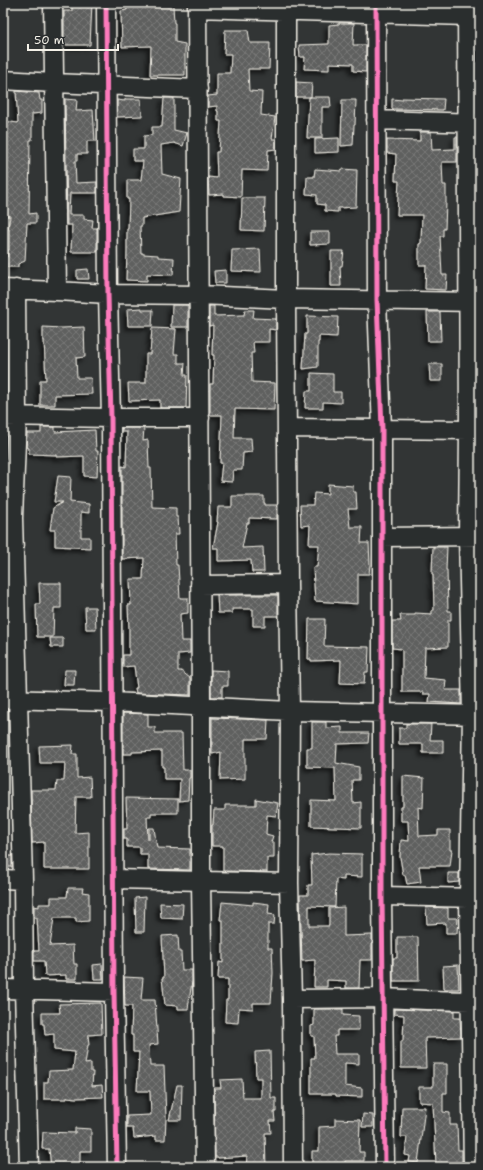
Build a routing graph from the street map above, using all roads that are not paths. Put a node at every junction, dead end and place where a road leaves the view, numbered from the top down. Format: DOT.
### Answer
graph roads {
  1 [pos="53,3"];
  2 [pos="106,3"];
  3 [pos="197,6"];
  4 [pos="286,7"];
  5 [pos="376,8"];
  6 [pos="467,10"];
  7 [pos="3,80"];
  8 [pos="54,83"];
  9 [pos="107,86"];
  10 [pos="198,88"];
  11 [pos="376,120"];
  12 [pos="474,123"];
  13 [pos="10,289"];
  14 [pos="56,291"];
  15 [pos="108,294"];
  16 [pos="200,295"];
  17 [pos="286,299"];
  18 [pos="377,300"];
  19 [pos="474,302"];
  20 [pos="10,416"];
  21 [pos="111,418"];
  22 [pos="200,418"];
  23 [pos="287,428"];
  24 [pos="382,429"];
  25 [pos="469,430"];
  26 [pos="8,518"];
  27 [pos="474,535"];
  28 [pos="382,537"];
  29 [pos="288,584"];
  30 [pos="200,585"];
  31 [pos="10,699"];
  32 [pos="112,702"];
  33 [pos="201,707"];
  34 [pos="290,711"];
  35 [pos="382,713"];
  36 [pos="476,715"];
  37 [pos="114,879"];
  38 [pos="3,880"];
  39 [pos="23,880"];
  40 [pos="201,881"];
  41 [pos="289,883"];
  42 [pos="382,896"];
  43 [pos="475,898"];
  44 [pos="3,989"];
  45 [pos="24,990"];
  46 [pos="114,992"];
  47 [pos="383,998"];
  48 [pos="292,999"];
  49 [pos="470,1001"];
  50 [pos="29,1167"];
  51 [pos="117,1167"];
  52 [pos="204,1167"];
  53 [pos="293,1167"];
  54 [pos="385,1167"];
  55 [pos="472,1167"];
  1 -- 8 [label="street"];
  2 -- 9 [label="street"];
  3 -- 4 [label="street"];
  3 -- 10 [label="street"];
  4 -- 5 [label="street"];
  4 -- 17 [label="street"];
  5 -- 6 [label="street"];
  5 -- 11 [label="street"];
  6 -- 12 [label="street"];
  7 -- 8 [label="street"];
  8 -- 9 [label="street"];
  8 -- 14 [label="street"];
  9 -- 10 [label="street"];
  9 -- 15 [label="street"];
  10 -- 16 [label="street"];
  11 -- 12 [label="street"];
  11 -- 18 [label="street"];
  12 -- 19 [label="street"];
  13 -- 14 [label="street"];
  13 -- 20 [label="street"];
  14 -- 15 [label="street"];
  15 -- 16 [label="street"];
  15 -- 21 [label="street"];
  16 -- 17 [label="street"];
  16 -- 22 [label="street"];
  17 -- 18 [label="street"];
  17 -- 23 [label="street"];
  18 -- 19 [label="street"];
  18 -- 24 [label="street"];
  19 -- 25 [label="street"];
  20 -- 21 [label="street"];
  20 -- 26 [label="street"];
  21 -- 22 [label="street"];
  21 -- 32 [label="street"];
  22 -- 30 [label="street"];
  23 -- 24 [label="street"];
  23 -- 29 [label="street"];
  24 -- 25 [label="street"];
  24 -- 28 [label="street"];
  25 -- 27 [label="street"];
  26 -- 31 [label="street"];
  27 -- 28 [label="street"];
  27 -- 36 [label="street"];
  28 -- 35 [label="street"];
  29 -- 30 [label="street"];
  29 -- 34 [label="street"];
  30 -- 33 [label="street"];
  31 -- 32 [label="street"];
  31 -- 39 [label="street"];
  32 -- 33 [label="street"];
  32 -- 37 [label="street"];
  33 -- 34 [label="street"];
  33 -- 40 [label="street"];
  34 -- 35 [label="street"];
  34 -- 41 [label="street"];
  35 -- 36 [label="street"];
  35 -- 42 [label="street"];
  36 -- 43 [label="street"];
  37 -- 40 [label="street"];
  37 -- 46 [label="street"];
  38 -- 39 [label="street"];
  39 -- 45 [label="street"];
  40 -- 41 [label="street"];
  40 -- 52 [label="street"];
  41 -- 48 [label="street"];
  42 -- 43 [label="street"];
  42 -- 47 [label="street"];
  43 -- 49 [label="street"];
  44 -- 45 [label="street"];
  45 -- 46 [label="street"];
  45 -- 50 [label="street"];
  46 -- 51 [label="street"];
  47 -- 48 [label="street"];
  47 -- 49 [label="street"];
  47 -- 54 [label="street"];
  48 -- 53 [label="street"];
  49 -- 55 [label="street"];
}
